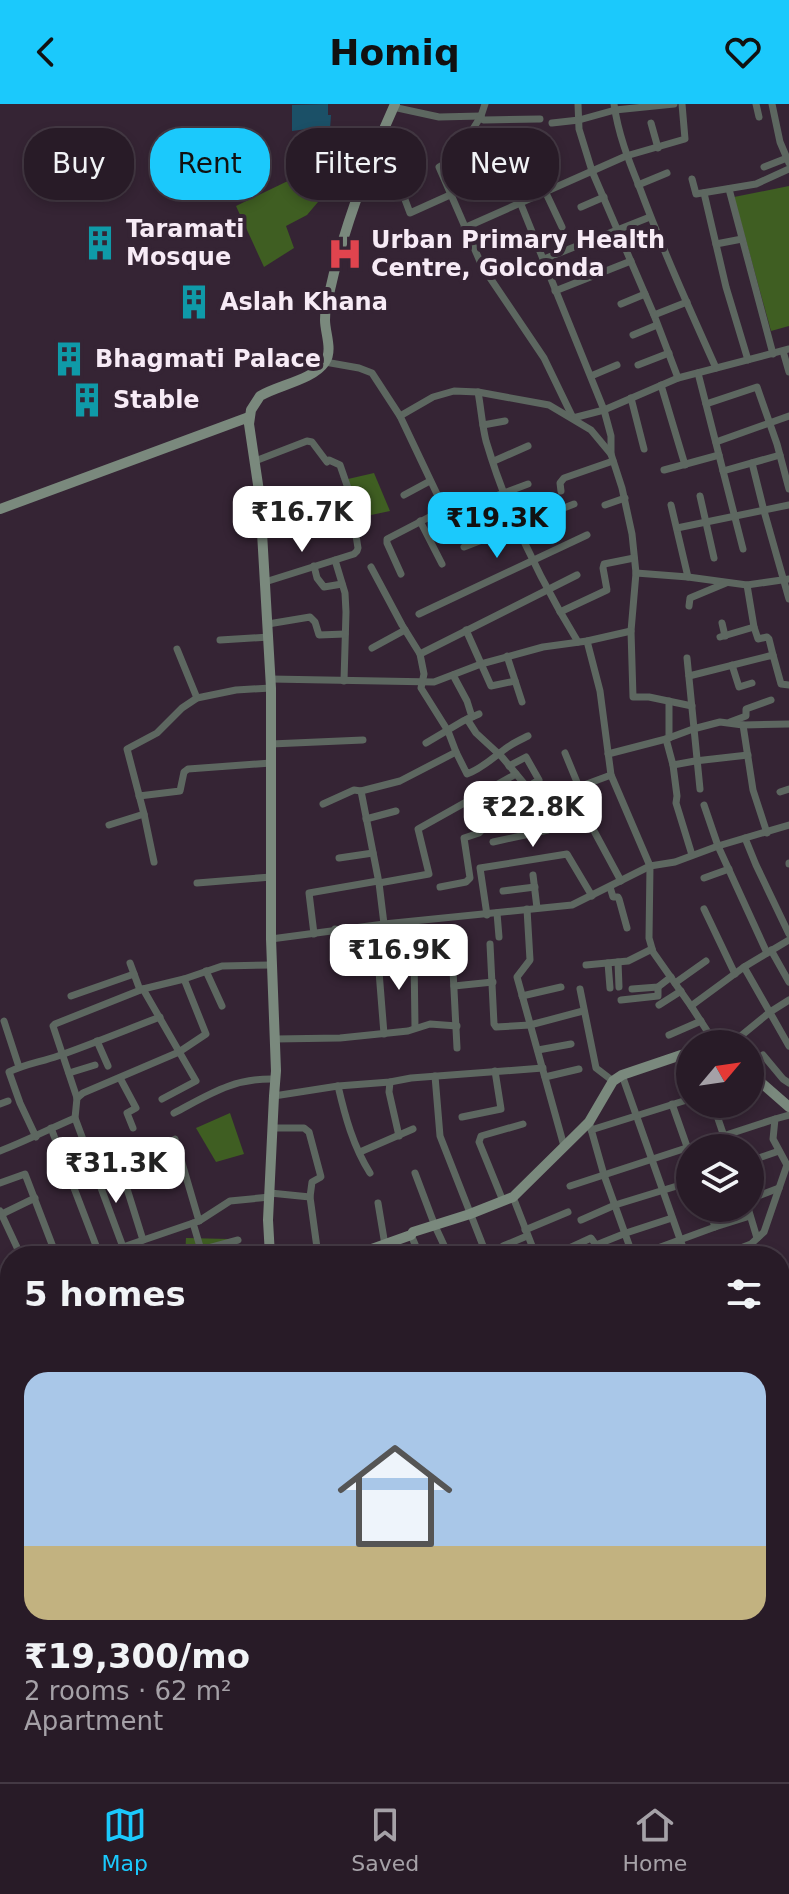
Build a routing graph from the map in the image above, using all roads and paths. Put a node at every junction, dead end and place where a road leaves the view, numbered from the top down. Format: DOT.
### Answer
graph roads {
  1 [pos="485,104"];
  2 [pos="578,104"];
  3 [pos="674,104"];
  4 [pos="682,104"];
  5 [pos="756,104"];
  6 [pos="772,104"];
  7 [pos="394,106"];
  8 [pos="615,107"];
  9 [pos="481,117"];
  10 [pos="759,117"];
  11 [pos="540,119"];
  12 [pos="579,120"];
  13 [pos="552,123"];
  14 [pos="651,123"];
  15 [pos="385,128"];
  16 [pos="474,128"];
  17 [pos="658,148"];
  18 [pos="626,156"];
  19 [pos="788,163"];
  20 [pos="764,167"];
  21 [pos="592,171"];
  22 [pos="667,173"];
  23 [pos="692,179"];
  24 [pos="559,185"];
  25 [pos="638,185"];
  26 [pos="729,189"];
  27 [pos="704,193"];
  28 [pos="604,197"];
  29 [pos="442,199"];
  30 [pos="356,200"];
  31 [pos="405,200"];
  32 [pos="452,200"];
  33 [pos="525,200"];
  34 [pos="549,200"];
  35 [pos="520,202"];
  36 [pos="581,207"];
  37 [pos="650,217"];
  38 [pos="562,227"];
  39 [pos="464,228"];
  40 [pos="619,230"];
  41 [pos="742,239"];
  42 [pos="716,244"];
  43 [pos="544,259"];
  44 [pos="631,261"];
  45 [pos="555,291"];
  46 [pos="645,294"];
  47 [pos="687,302"];
  48 [pos="621,304"];
  49 [pos="654,315"];
  50 [pos="657,325"];
  51 [pos="633,335"];
  52 [pos="786,350"];
  53 [pos="669,353"];
  54 [pos="773,354"];
  55 [pos="748,360"];
  56 [pos="325,362"];
  57 [pos="617,365"];
  58 [pos="638,365"];
  59 [pos="716,368"];
  60 [pos="789,372"];
  61 [pos="698,373"];
  62 [pos="591,376"];
  63 [pos="678,378"];
  64 [pos="661,385"];
  65 [pos="478,392"];
  66 [pos="631,398"];
  67 [pos="706,404"];
  68 [pos="604,410"];
  69 [pos="400,416"];
  70 [pos="789,416"];
  71 [pos="249,417"];
  72 [pos="573,418"];
  73 [pos="505,421"];
  74 [pos="769,424"];
  75 [pos="483,425"];
  76 [pos="716,442"];
  77 [pos="528,446"];
  78 [pos="644,449"];
  79 [pos="719,455"];
  80 [pos="780,455"];
  81 [pos="612,458"];
  82 [pos="255,461"];
  83 [pos="494,461"];
  84 [pos="752,463"];
  85 [pos="685,465"];
  86 [pos="664,470"];
  87 [pos="723,471"];
  88 [pos="430,481"];
  89 [pos="528,484"];
  90 [pos="789,489"];
  91 [pos="561,491"];
  92 [pos="504,493"];
  93 [pos="404,495"];
  94 [pos="700,496"];
  95 [pos="625,498"];
  96 [pos="574,504"];
  97 [pos="605,505"];
  98 [pos="671,505"];
  99 [pos="789,505"];
  100 [pos="0,509"];
  101 [pos="443,510"];
  102 [pos="764,511"];
  103 [pos="735,516"];
  104 [pos="420,521"];
  105 [pos="707,522"];
  106 [pos="518,526"];
  107 [pos="677,528"];
  108 [pos="587,535"];
  109 [pos="464,547"];
  110 [pos="743,549"];
  111 [pos="634,558"];
  112 [pos="714,558"];
  113 [pos="335,560"];
  114 [pos="532,560"];
  115 [pos="442,564"];
  116 [pos="314,566"];
  117 [pos="371,567"];
  118 [pos="636,573"];
  119 [pos="401,574"];
  120 [pos="577,575"];
  121 [pos="688,577"];
  122 [pos="787,580"];
  123 [pos="265,582"];
  124 [pos="728,583"];
  125 [pos="342,584"];
  126 [pos="747,585"];
  127 [pos="548,589"];
  128 [pos="789,599"];
  129 [pos="689,606"];
  130 [pos="560,612"];
  131 [pos="419,614"];
  132 [pos="722,623"];
  133 [pos="268,624"];
  134 [pos="754,627"];
  135 [pos="405,630"];
  136 [pos="466,630"];
  137 [pos="631,631"];
  138 [pos="345,634"];
  139 [pos="269,637"];
  140 [pos="220,640"];
  141 [pos="582,642"];
  142 [pos="372,648"];
  143 [pos="177,649"];
  144 [pos="420,654"];
  145 [pos="773,655"];
  146 [pos="507,656"];
  147 [pos="687,658"];
  148 [pos="481,664"];
  149 [pos="732,665"];
  150 [pos="453,675"];
  151 [pos="689,676"];
  152 [pos="344,681"];
  153 [pos="515,681"];
  154 [pos="424,682"];
  155 [pos="271,683"];
  156 [pos="752,683"];
  157 [pos="789,685"];
  158 [pos="197,698"];
  159 [pos="771,700"];
  160 [pos="669,701"];
  161 [pos="522,702"];
  162 [pos="692,706"];
  163 [pos="473,717"];
  164 [pos="728,723"];
  165 [pos="789,724"];
  166 [pos="743,725"];
  167 [pos="693,729"];
  168 [pos="448,731"];
  169 [pos="528,736"];
  170 [pos="667,739"];
  171 [pos="363,740"];
  172 [pos="426,743"];
  173 [pos="271,744"];
  174 [pos="456,752"];
  175 [pos="565,753"];
  176 [pos="608,754"];
  177 [pos="499,755"];
  178 [pos="748,755"];
  179 [pos="695,761"];
  180 [pos="271,763"];
  181 [pos="673,765"];
  182 [pos="509,766"];
  183 [pos="532,768"];
  184 [pos="550,775"];
  185 [pos="611,775"];
  186 [pos="517,776"];
  187 [pos="537,781"];
  188 [pos="575,788"];
  189 [pos="700,789"];
  190 [pos="361,791"];
  191 [pos="139,796"];
  192 [pos="471,799"];
  193 [pos="541,801"];
  194 [pos="323,804"];
  195 [pos="704,805"];
  196 [pos="396,811"];
  197 [pos="144,814"];
  198 [pos="366,819"];
  199 [pos="109,825"];
  200 [pos="789,825"];
  201 [pos="551,827"];
  202 [pos="593,829"];
  203 [pos="767,833"];
  204 [pos="745,838"];
  205 [pos="493,842"];
  206 [pos="562,846"];
  207 [pos="718,846"];
  208 [pos="373,853"];
  209 [pos="567,854"];
  210 [pos="488,855"];
  211 [pos="692,855"];
  212 [pos="339,858"];
  213 [pos="154,862"];
  214 [pos="490,866"];
  215 [pos="650,866"];
  216 [pos="729,869"];
  217 [pos="533,875"];
  218 [pos="271,877"];
  219 [pos="704,878"];
  220 [pos="621,881"];
  221 [pos="379,882"];
  222 [pos="197,883"];
  223 [pos="440,887"];
  224 [pos="535,887"];
  225 [pos="610,887"];
  226 [pos="503,891"];
  227 [pos="592,896"];
  228 [pos="537,908"];
  229 [pos="527,909"];
  230 [pos="704,909"];
  231 [pos="497,913"];
  232 [pos="487,915"];
  233 [pos="384,924"];
  234 [pos="627,928"];
  235 [pos="335,929"];
  236 [pos="314,934"];
  237 [pos="499,937"];
  238 [pos="789,937"];
  239 [pos="271,939"];
  240 [pos="490,944"];
  241 [pos="652,949"];
  242 [pos="769,952"];
  243 [pos="414,956"];
  244 [pos="378,959"];
  245 [pos="706,961"];
  246 [pos="618,962"];
  247 [pos="130,963"];
  248 [pos="608,963"];
  249 [pos="272,965"];
  250 [pos="586,965"];
  251 [pos="744,967"];
  252 [pos="206,971"];
  253 [pos="134,974"];
  254 [pos="735,974"];
  255 [pos="184,979"];
  256 [pos="673,980"];
  257 [pos="493,982"];
  258 [pos="789,982"];
  259 [pos="454,986"];
  260 [pos="561,987"];
  261 [pos="619,987"];
  262 [pos="658,987"];
  263 [pos="610,988"];
  264 [pos="580,989"];
  265 [pos="632,989"];
  266 [pos="90,990"];
  267 [pos="142,990"];
  268 [pos="681,991"];
  269 [pos="71,996"];
  270 [pos="522,996"];
  271 [pos="621,1000"];
  272 [pos="789,1000"];
  273 [pos="659,1005"];
  274 [pos="222,1006"];
  275 [pos="691,1006"];
  276 [pos="95,1007"];
  277 [pos="583,1011"];
  278 [pos="770,1012"];
  279 [pos="160,1017"];
  280 [pos="4,1021"];
  281 [pos="701,1021"];
  282 [pos="530,1025"];
  283 [pos="457,1026"];
  284 [pos="415,1027"];
  285 [pos="706,1030"];
  286 [pos="748,1030"];
  287 [pos="384,1034"];
  288 [pos="669,1035"];
  289 [pos="275,1039"];
  290 [pos="97,1041"];
  291 [pos="571,1044"];
  292 [pos="789,1046"];
  293 [pos="457,1048"];
  294 [pos="538,1050"];
  295 [pos="179,1052"];
  296 [pos="62,1055"];
  297 [pos="764,1056"];
  298 [pos="676,1057"];
  299 [pos="95,1065"];
  300 [pos="108,1066"];
  301 [pos="19,1067"];
  302 [pos="579,1069"];
  303 [pos="495,1071"];
  304 [pos="69,1073"];
  305 [pos="544,1073"];
  306 [pos="435,1076"];
  307 [pos="120,1078"];
  308 [pos="617,1078"];
  309 [pos="275,1079"];
  310 [pos="390,1082"];
  311 [pos="789,1083"];
  312 [pos="764,1085"];
  313 [pos="338,1086"];
  314 [pos="274,1096"];
  315 [pos="77,1098"];
  316 [pos="162,1099"];
  317 [pos="676,1103"];
  318 [pos="672,1104"];
  319 [pos="789,1107"];
  320 [pos="174,1113"];
  321 [pos="789,1115"];
  322 [pos="636,1116"];
  323 [pos="462,1117"];
  324 [pos="75,1118"];
  325 [pos="775,1119"];
  326 [pos="523,1124"];
  327 [pos="590,1126"];
  328 [pos="51,1128"];
  329 [pos="133,1128"];
  330 [pos="272,1128"];
  331 [pos="413,1129"];
  332 [pos="683,1134"];
  333 [pos="730,1134"];
  334 [pos="399,1136"];
  335 [pos="36,1137"];
  336 [pos="175,1139"];
  337 [pos="113,1144"];
  338 [pos="564,1146"];
  339 [pos="0,1151"];
  340 [pos="779,1151"];
  341 [pos="360,1152"];
  342 [pos="676,1154"];
  343 [pos="764,1156"];
  344 [pos="652,1159"];
  345 [pos="370,1173"];
  346 [pos="415,1173"];
  347 [pos="604,1175"];
  348 [pos="0,1183"];
  349 [pos="570,1186"];
  350 [pos="676,1186"];
  351 [pos="779,1188"];
  352 [pos="663,1190"];
  353 [pos="764,1194"];
  354 [pos="270,1195"];
  355 [pos="310,1197"];
  356 [pos="35,1198"];
  357 [pos="508,1199"];
  358 [pos="378,1203"];
  359 [pos="615,1205"];
  360 [pos="568,1212"];
  361 [pos="1,1213"];
  362 [pos="470,1214"];
  363 [pos="672,1218"];
  364 [pos="581,1220"];
  365 [pos="196,1222"];
  366 [pos="713,1222"];
  367 [pos="726,1222"];
  368 [pos="752,1222"];
  369 [pos="435,1226"];
  370 [pos="715,1227"];
  371 [pos="526,1233"];
  372 [pos="626,1233"];
  373 [pos="411,1235"];
  374 [pos="757,1238"];
  375 [pos="143,1240"];
  376 [pos="238,1240"];
  377 [pos="680,1240"];
  378 [pos="385,1245"];
  379 [pos="16,1246"];
  380 [pos="53,1246"];
  381 [pos="98,1246"];
  382 [pos="123,1246"];
  383 [pos="126,1246"];
  384 [pos="200,1246"];
  385 [pos="216,1246"];
  386 [pos="269,1246"];
  387 [pos="317,1246"];
  388 [pos="416,1246"];
  389 [pos="444,1246"];
  390 [pos="483,1246"];
  391 [pos="503,1246"];
  392 [pos="532,1246"];
  393 [pos="574,1246"];
  394 [pos="631,1246"];
  395 [pos="663,1246"];
  396 [pos="682,1246"];
  397 [pos="746,1246"];
  1 -- 9 [label="street"];
  2 -- 12 [label="street"];
  3 -- 8 [label="street"];
  4 -- 17 [label="street"];
  5 -- 10 [label="street"];
  6 -- 19 [label="street"];
  7 -- 9 [label="street"];
  7 -- 15 [label="street"];
  8 -- 12 [label="street"];
  8 -- 18 [label="street"];
  9 -- 11 [label="street"];
  9 -- 16 [label="street"];
  12 -- 13 [label="street"];
  12 -- 21 [label="street"];
  14 -- 17 [label="street"];
  17 -- 18 [label="street"];
  18 -- 21 [label="street"];
  18 -- 25 [label="street"];
  19 -- 20 [label="street"];
  19 -- 26 [label="street"];
  21 -- 24 [label="street"];
  21 -- 28 [label="street"];
  22 -- 25 [label="street"];
  23 -- 27 [label="street"];
  25 -- 37 [label="street"];
  26 -- 27 [label="street"];
  26 -- 41 [label="street"];
  27 -- 42 [label="street"];
  28 -- 36 [label="street"];
  28 -- 40 [label="street"];
  29 -- 31 [label="street"];
  30 -- 56 [label="street"];
  32 -- 39 [label="street"];
  33 -- 35 [label="street"];
  34 -- 38 [label="street"];
  35 -- 39 [label="street"];
  35 -- 43 [label="street"];
  37 -- 40 [label="street"];
  37 -- 47 [label="street"];
  39 -- 72 [label="street"];
  40 -- 43 [label="street"];
  40 -- 44 [label="street"];
  41 -- 42 [label="street"];
  41 -- 54 [label="street"];
  42 -- 55 [label="street"];
  43 -- 45 [label="street"];
  44 -- 45 [label="street"];
  44 -- 46 [label="street"];
  45 -- 62 [label="street"];
  46 -- 48 [label="street"];
  46 -- 49 [label="street"];
  47 -- 49 [label="street"];
  47 -- 59 [label="street"];
  49 -- 50 [label="street"];
  50 -- 51 [label="street"];
  50 -- 53 [label="street"];
  52 -- 54 [label="street"];
  52 -- 60 [label="street"];
  53 -- 58 [label="street"];
  53 -- 63 [label="street"];
  54 -- 55 [label="street"];
  55 -- 59 [label="street"];
  56 -- 69 [label="street"];
  56 -- 71 [label="street"];
  57 -- 62 [label="street"];
  59 -- 61 [label="street"];
  61 -- 63 [label="street"];
  61 -- 67 [label="street"];
  62 -- 68 [label="street"];
  63 -- 64 [label="street"];
  64 -- 66 [label="street"];
  64 -- 85 [label="street"];
  65 -- 69 [label="street"];
  65 -- 72 [label="street"];
  65 -- 75 [label="street"];
  66 -- 68 [label="street"];
  66 -- 78 [label="street"];
  67 -- 74 [label="street"];
  67 -- 76 [label="street"];
  68 -- 72 [label="street"];
  68 -- 81 [label="street"];
  69 -- 88 [label="street"];
  70 -- 74 [label="street"];
  71 -- 82 [label="street"];
  71 -- 100 [label="street"];
  72 -- 81 [label="street"];
  73 -- 75 [label="street"];
  74 -- 76 [label="street"];
  74 -- 80 [label="street"];
  75 -- 83 [label="street"];
  76 -- 79 [label="street"];
  77 -- 83 [label="street"];
  79 -- 85 [label="street"];
  79 -- 87 [label="street"];
  80 -- 84 [label="street"];
  80 -- 90 [label="street"];
  81 -- 91 [label="street"];
  81 -- 95 [label="street"];
  82 -- 113 [label="street"];
  82 -- 123 [label="street"];
  83 -- 92 [label="street"];
  84 -- 87 [label="street"];
  84 -- 102 [label="street"];
  85 -- 86 [label="street"];
  87 -- 103 [label="street"];
  88 -- 93 [label="street"];
  88 -- 101 [label="street"];
  89 -- 92 [label="street"];
  92 -- 101 [label="street"];
  92 -- 106 [label="street"];
  94 -- 105 [label="street"];
  95 -- 97 [label="street"];
  95 -- 111 [label="street"];
  96 -- 106 [label="street"];
  98 -- 107 [label="street"];
  99 -- 102 [label="street"];
  101 -- 104 [label="street"];
  102 -- 103 [label="street"];
  102 -- 122 [label="street"];
  103 -- 105 [label="street"];
  103 -- 110 [label="street"];
  104 -- 115 [label="street"];
  104 -- 119 [label="street"];
  105 -- 107 [label="street"];
  105 -- 112 [label="street"];
  106 -- 109 [label="street"];
  106 -- 114 [label="street"];
  107 -- 121 [label="street"];
  108 -- 114 [label="street"];
  111 -- 118 [label="street"];
  111 -- 130 [label="street"];
  113 -- 116 [label="street"];
  113 -- 125 [label="street"];
  114 -- 127 [label="street"];
  114 -- 131 [label="street"];
  116 -- 123 [label="street"];
  116 -- 125 [label="street"];
  117 -- 135 [label="street"];
  118 -- 121 [label="street"];
  118 -- 137 [label="street"];
  120 -- 127 [label="street"];
  121 -- 124 [label="street"];
  122 -- 126 [label="street"];
  122 -- 128 [label="street"];
  123 -- 133 [label="street"];
  124 -- 126 [label="street"];
  124 -- 129 [label="street"];
  125 -- 138 [label="street"];
  126 -- 134 [label="street"];
  127 -- 130 [label="street"];
  127 -- 136 [label="street"];
  130 -- 141 [label="street"];
  132 -- 134 [label="street"];
  133 -- 138 [label="street"];
  133 -- 139 [label="street"];
  134 -- 145 [label="street"];
  135 -- 142 [label="street"];
  135 -- 144 [label="street"];
  136 -- 144 [label="street"];
  136 -- 148 [label="street"];
  137 -- 141 [label="street"];
  137 -- 160 [label="street"];
  138 -- 152 [label="street"];
  139 -- 140 [label="street"];
  139 -- 155 [label="street"];
  141 -- 146 [label="street"];
  141 -- 176 [label="street"];
  143 -- 158 [label="street"];
  144 -- 154 [label="street"];
  145 -- 149 [label="street"];
  145 -- 157 [label="street"];
  146 -- 148 [label="street"];
  146 -- 153 [label="street"];
  147 -- 151 [label="street"];
  148 -- 150 [label="street"];
  148 -- 153 [label="street"];
  149 -- 151 [label="street"];
  149 -- 156 [label="street"];
  150 -- 154 [label="street"];
  150 -- 163 [label="street"];
  151 -- 162 [label="street"];
  152 -- 154 [label="street"];
  152 -- 155 [label="street"];
  153 -- 161 [label="street"];
  154 -- 168 [label="street"];
  155 -- 158 [label="street"];
  155 -- 173 [label="street"];
  158 -- 191 [label="street"];
  159 -- 164 [label="street"];
  160 -- 162 [label="street"];
  160 -- 170 [label="street"];
  162 -- 167 [label="street"];
  163 -- 168 [label="street"];
  163 -- 177 [label="street"];
  164 -- 166 [label="street"];
  164 -- 167 [label="street"];
  165 -- 166 [label="street"];
  166 -- 178 [label="street"];
  167 -- 170 [label="street"];
  167 -- 179 [label="street"];
  168 -- 172 [label="street"];
  168 -- 174 [label="street"];
  169 -- 177 [label="street"];
  170 -- 176 [label="street"];
  170 -- 181 [label="street"];
  171 -- 173 [label="street"];
  173 -- 180 [label="street"];
  174 -- 177 [label="street"];
  174 -- 190 [label="street"];
  175 -- 188 [label="street"];
  176 -- 185 [label="street"];
  177 -- 182 [label="street"];
  178 -- 179 [label="street"];
  178 -- 203 [label="street"];
  179 -- 181 [label="street"];
  179 -- 189 [label="street"];
  180 -- 191 [label="street"];
  180 -- 218 [label="street"];
  181 -- 211 [label="street"];
  182 -- 183 [label="street"];
  182 -- 186 [label="street"];
  183 -- 186 [label="street"];
  183 -- 187 [label="street"];
  184 -- 187 [label="street"];
  185 -- 188 [label="street"];
  185 -- 215 [label="street"];
  186 -- 187 [label="street"];
  186 -- 192 [label="street"];
  187 -- 193 [label="street"];
  188 -- 193 [label="street"];
  188 -- 201 [label="street"];
  190 -- 194 [label="street"];
  190 -- 198 [label="street"];
  191 -- 197 [label="street"];
  192 -- 221 [label="street"];
  192 -- 223 [label="street"];
  193 -- 201 [label="street"];
  195 -- 207 [label="street"];
  196 -- 198 [label="street"];
  197 -- 199 [label="street"];
  197 -- 213 [label="street"];
  198 -- 208 [label="street"];
  200 -- 203 [label="street"];
  201 -- 205 [label="street"];
  202 -- 220 [label="street"];
  203 -- 204 [label="street"];
  204 -- 207 [label="street"];
  204 -- 238 [label="street"];
  206 -- 209 [label="street"];
  207 -- 211 [label="street"];
  207 -- 216 [label="street"];
  208 -- 212 [label="street"];
  208 -- 221 [label="street"];
  209 -- 214 [label="street"];
  209 -- 227 [label="street"];
  210 -- 214 [label="street"];
  211 -- 215 [label="street"];
  214 -- 232 [label="street"];
  215 -- 220 [label="street"];
  215 -- 241 [label="street"];
  216 -- 219 [label="street"];
  216 -- 242 [label="street"];
  217 -- 224 [label="street"];
  218 -- 222 [label="street"];
  218 -- 239 [label="street"];
  220 -- 225 [label="street"];
  221 -- 233 [label="street"];
  221 -- 236 [label="street"];
  224 -- 226 [label="street"];
  224 -- 228 [label="street"];
  225 -- 227 [label="street"];
  225 -- 234 [label="street"];
  227 -- 228 [label="street"];
  228 -- 229 [label="street"];
  229 -- 231 [label="street"];
  229 -- 270 [label="street"];
  230 -- 254 [label="street"];
  231 -- 232 [label="street"];
  231 -- 237 [label="street"];
  232 -- 233 [label="street"];
  233 -- 235 [label="street"];
  235 -- 236 [label="street"];
  235 -- 244 [label="street"];
  236 -- 239 [label="street"];
  238 -- 242 [label="street"];
  239 -- 249 [label="street"];
  240 -- 257 [label="street"];
  241 -- 246 [label="street"];
  241 -- 256 [label="street"];
  242 -- 251 [label="street"];
  242 -- 258 [label="street"];
  243 -- 244 [label="street"];
  243 -- 259 [label="street"];
  243 -- 284 [label="street"];
  244 -- 287 [label="street"];
  245 -- 256 [label="street"];
  246 -- 248 [label="street"];
  246 -- 261 [label="street"];
  247 -- 253 [label="street"];
  248 -- 250 [label="street"];
  248 -- 263 [label="street"];
  249 -- 252 [label="street"];
  249 -- 289 [label="street"];
  251 -- 254 [label="street"];
  251 -- 278 [label="street"];
  252 -- 255 [label="street"];
  252 -- 274 [label="street"];
  253 -- 266 [label="street"];
  253 -- 267 [label="street"];
  254 -- 275 [label="street"];
  255 -- 267 [label="street"];
  255 -- 295 [label="street"];
  256 -- 262 [label="street"];
  256 -- 268 [label="street"];
  257 -- 259 [label="street"];
  257 -- 282 [label="street"];
  259 -- 283 [label="street"];
  260 -- 270 [label="street"];
  262 -- 265 [label="street"];
  262 -- 271 [label="street"];
  264 -- 277 [label="street"];
  266 -- 269 [label="street"];
  266 -- 276 [label="street"];
  267 -- 276 [label="street"];
  267 -- 279 [label="street"];
  268 -- 273 [label="street"];
  268 -- 275 [label="street"];
  270 -- 282 [label="street"];
  272 -- 278 [label="street"];
  275 -- 281 [label="street"];
  276 -- 296 [label="street"];
  277 -- 282 [label="street"];
  277 -- 308 [label="street"];
  278 -- 286 [label="street"];
  278 -- 292 [label="street"];
  279 -- 290 [label="street"];
  279 -- 295 [label="street"];
  280 -- 301 [label="street"];
  281 -- 285 [label="street"];
  281 -- 288 [label="street"];
  282 -- 294 [label="street"];
  283 -- 284 [label="street"];
  283 -- 293 [label="street"];
  284 -- 287 [label="street"];
  287 -- 289 [label="street"];
  289 -- 309 [label="street"];
  290 -- 296 [label="street"];
  290 -- 300 [label="street"];
  291 -- 294 [label="street"];
  294 -- 305 [label="street"];
  295 -- 307 [label="street"];
  295 -- 316 [label="street"];
  296 -- 301 [label="street"];
  296 -- 304 [label="street"];
  297 -- 311 [label="street"];
  298 -- 308 [label="street"];
  299 -- 304 [label="street"];
  301 -- 335 [label="street"];
  302 -- 305 [label="street"];
  303 -- 305 [label="street"];
  303 -- 306 [label="street"];
  303 -- 323 [label="street"];
  304 -- 315 [label="street"];
  305 -- 338 [label="street"];
  306 -- 310 [label="street"];
  306 -- 362 [label="street"];
  307 -- 315 [label="street"];
  307 -- 329 [label="street"];
  308 -- 322 [label="street"];
  308 -- 327 [label="street"];
  309 -- 314 [label="street"];
  309 -- 320 [label="street"];
  310 -- 313 [label="street"];
  310 -- 334 [label="street"];
  312 -- 319 [label="street"];
  313 -- 314 [label="street"];
  313 -- 341 [label="street"];
  314 -- 330 [label="street"];
  315 -- 324 [label="street"];
  317 -- 318 [label="street"];
  318 -- 322 [label="street"];
  318 -- 332 [label="street"];
  321 -- 325 [label="street"];
  322 -- 327 [label="street"];
  322 -- 344 [label="street"];
  324 -- 328 [label="street"];
  324 -- 382 [label="street"];
  325 -- 333 [label="street"];
  325 -- 340 [label="street"];
  326 -- 357 [label="street"];
  327 -- 338 [label="street"];
  327 -- 347 [label="street"];
  328 -- 335 [label="street"];
  328 -- 381 [label="street"];
  330 -- 354 [label="street"];
  330 -- 355 [label="street"];
  331 -- 334 [label="street"];
  334 -- 341 [label="street"];
  335 -- 339 [label="street"];
  336 -- 365 [label="street"];
  337 -- 375 [label="street"];
  338 -- 357 [label="street"];
  340 -- 343 [label="street"];
  340 -- 351 [label="street"];
  341 -- 345 [label="street"];
  342 -- 344 [label="street"];
  344 -- 347 [label="street"];
  344 -- 352 [label="street"];
  346 -- 369 [label="street"];
  347 -- 349 [label="street"];
  347 -- 359 [label="street"];
  348 -- 356 [label="street"];
  350 -- 352 [label="street"];
  351 -- 353 [label="street"];
  351 -- 374 [label="street"];
  352 -- 359 [label="street"];
  352 -- 363 [label="street"];
  354 -- 355 [label="street"];
  354 -- 365 [label="street"];
  354 -- 386 [label="street"];
  355 -- 387 [label="street"];
  356 -- 361 [label="street"];
  356 -- 380 [label="street"];
  357 -- 362 [label="street"];
  357 -- 371 [label="street"];
  358 -- 378 [label="street"];
  359 -- 364 [label="street"];
  359 -- 372 [label="street"];
  360 -- 371 [label="street"];
  361 -- 379 [label="street"];
  362 -- 369 [label="street"];
  362 -- 390 [label="street"];
  363 -- 372 [label="street"];
  363 -- 377 [label="street"];
  365 -- 375 [label="street"];
  365 -- 384 [label="street"];
  366 -- 370 [label="street"];
  367 -- 370 [label="street"];
  368 -- 374 [label="street"];
  369 -- 373 [label="street"];
  369 -- 389 [label="street"];
  370 -- 377 [label="street"];
  371 -- 391 [label="street"];
  371 -- 392 [label="street"];
  372 -- 393 [label="street"];
  372 -- 394 [label="street"];
  373 -- 378 [label="street"];
  373 -- 388 [label="street"];
  374 -- 397 [label="street"];
  375 -- 383 [label="street"];
  376 -- 385 [label="street"];
  377 -- 395 [label="street"];
  377 -- 396 [label="street"];
}
